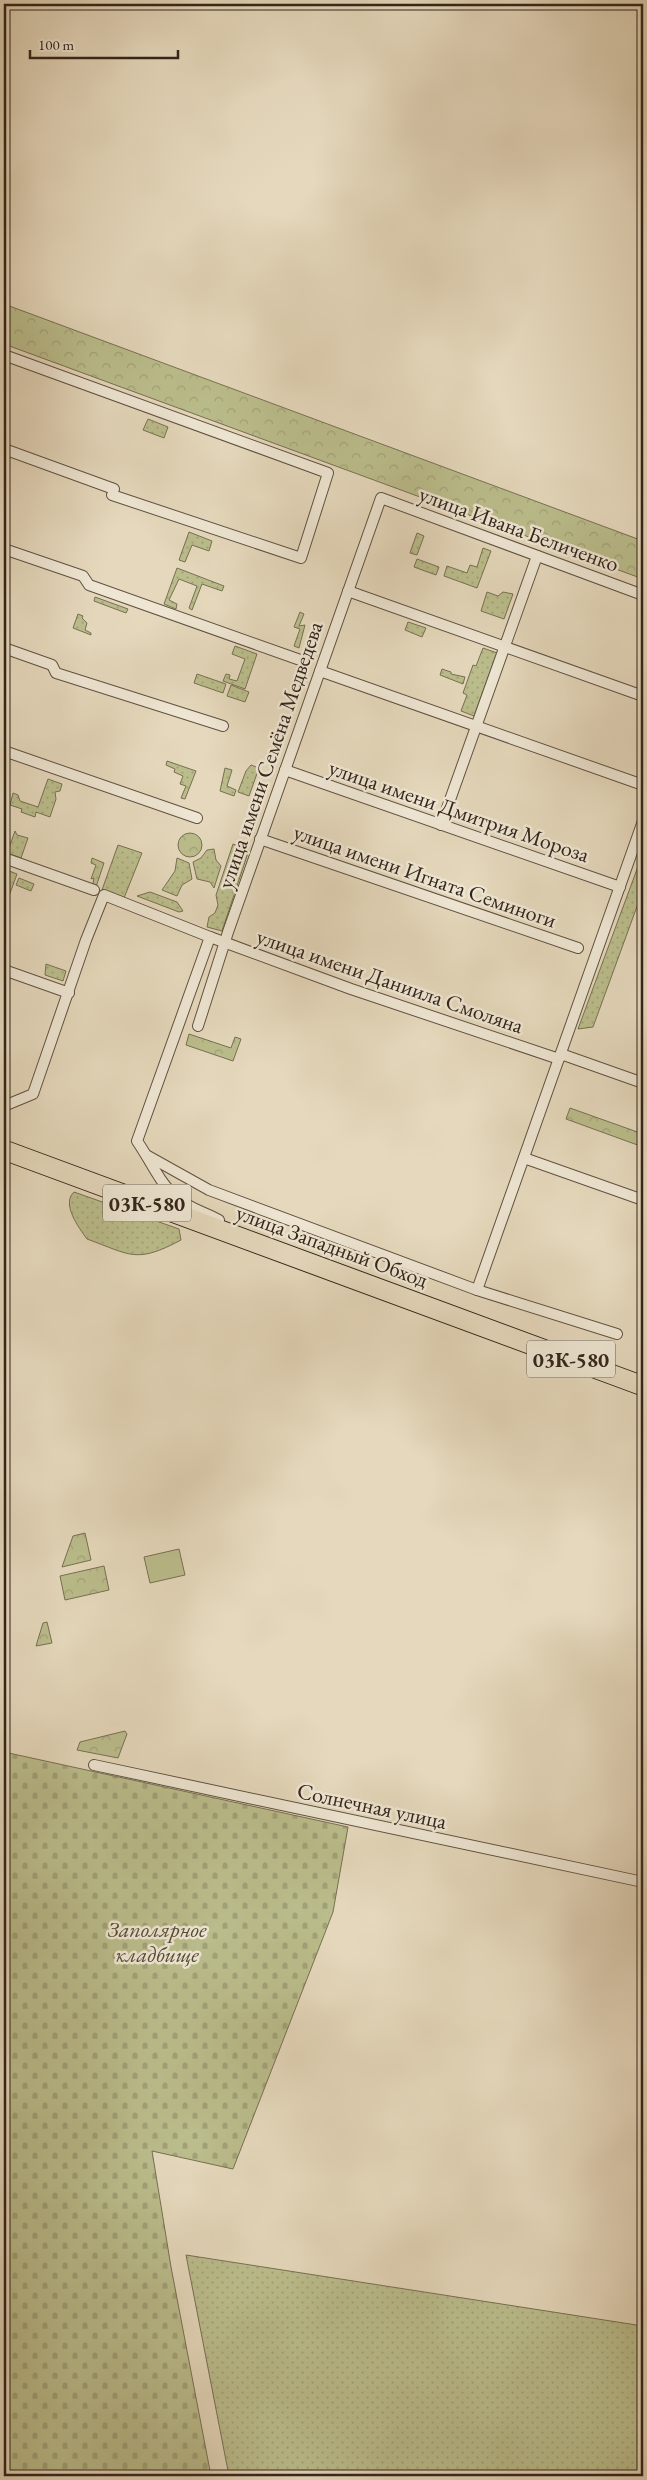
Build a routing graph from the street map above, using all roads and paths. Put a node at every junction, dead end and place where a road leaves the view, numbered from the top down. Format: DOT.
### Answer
graph roads {
  1 [pos="4,355"];
  2 [pos="4,449"];
  3 [pos="381,498"];
  4 [pos="4,549"];
  5 [pos="537,556"];
  6 [pos="348,591"];
  7 [pos="643,595"];
  8 [pos="505,646"];
  9 [pos="4,648"];
  10 [pos="303,661"];
  11 [pos="320,671"];
  12 [pos="643,696"];
  13 [pos="223,726"];
  14 [pos="476,726"];
  15 [pos="4,751"];
  16 [pos="285,770"];
  17 [pos="643,785"];
  18 [pos="197,818"];
  19 [pos="643,822"];
  20 [pos="441,825"];
  21 [pos="260,839"];
  22 [pos="4,858"];
  23 [pos="620,887"];
  24 [pos="94,890"];
  25 [pos="210,937"];
  26 [pos="225,941"];
  27 [pos="578,948"];
  28 [pos="4,970"];
  29 [pos="69,993"];
  30 [pos="198,1026"];
  31 [pos="560,1056"];
  32 [pos="643,1083"];
  33 [pos="4,1106"];
  34 [pos="4,1142"];
  35 [pos="4,1150"];
  36 [pos="147,1156"];
  37 [pos="524,1158"];
  38 [pos="643,1200"];
  39 [pos="219,1220"];
  40 [pos="477,1290"];
  41 [pos="616,1334"];
  42 [pos="643,1375"];
  43 [pos="643,1386"];
  44 [pos="94,1765"];
  45 [pos="643,1882"];
  1 -- 2 [label="street"];
  3 -- 5 [label="street, улица Ивана Беличенко"];
  3 -- 6 [label="street, улица имени Семёна Медведева"];
  4 -- 10 [label="street"];
  5 -- 7 [label="street, улица Ивана Беличенко"];
  5 -- 8 [label="street"];
  6 -- 8 [label="street"];
  6 -- 11 [label="street, улица имени Семёна Медведева"];
  8 -- 12 [label="street"];
  8 -- 14 [label="street"];
  9 -- 13 [label="street"];
  11 -- 14 [label="street"];
  11 -- 16 [label="street, улица имени Семёна Медведева"];
  14 -- 17 [label="street"];
  14 -- 20 [label="street"];
  15 -- 18 [label="street"];
  16 -- 20 [label="street, улица имени Дмитрия Мороза"];
  16 -- 21 [label="street, улица имени Семёна Медведева"];
  19 -- 23 [label="street"];
  20 -- 23 [label="street, улица имени Дмитрия Мороза"];
  21 -- 26 [label="street, улица имени Семёна Медведева"];
  21 -- 27 [label="street, улица имени Игната Семиноги"];
  22 -- 24 [label="street"];
  23 -- 31 [label="street"];
  25 -- 26 [label="street, улица имени Даниила Смоляна"];
  25 -- 29 [label="street, улица имени Даниила Смоляна"];
  25 -- 36 [label="street"];
  26 -- 30 [label="street, улица имени Семёна Медведева"];
  26 -- 31 [label="street, улица имени Даниила Смоляна"];
  28 -- 29 [label="street"];
  29 -- 33 [label="street"];
  31 -- 32 [label="street, улица имени Даниила Смоляна"];
  31 -- 37 [label="street"];
  34 -- 39 [label="highway, улица Западный Обход / 03К-580"];
  35 -- 43 [label="highway, улица Западный Обход / 03К-580"];
  36 -- 39 [label="street"];
  36 -- 40 [label="street"];
  37 -- 38 [label="street"];
  37 -- 40 [label="street"];
  39 -- 42 [label="highway, улица Западный Обход / 03К-580"];
  40 -- 41 [label="street"];
  44 -- 45 [label="street, Солнечная улица"];
}
